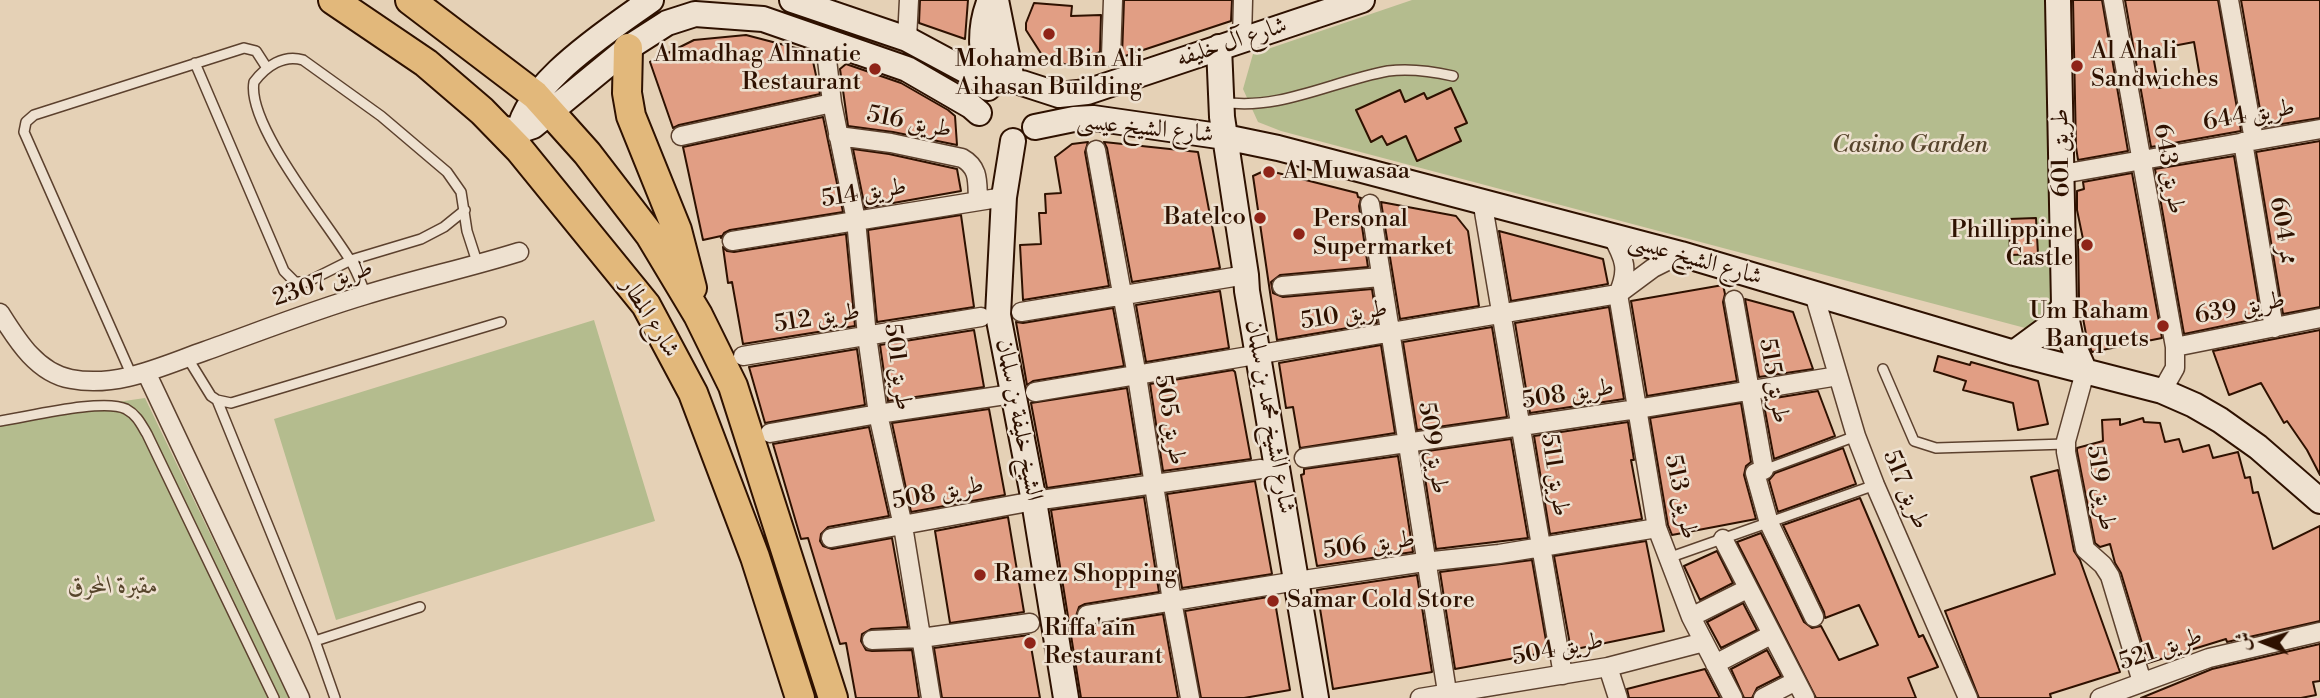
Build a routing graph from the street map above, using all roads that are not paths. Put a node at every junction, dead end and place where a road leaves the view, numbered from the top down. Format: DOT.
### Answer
graph roads {
  1 [pos="333,0"];
  2 [pos="410,0"];
  3 [pos="651,0"];
  4 [pos="792,0"];
  5 [pos="909,0"];
  6 [pos="990,0"];
  7 [pos="996,0"];
  8 [pos="1113,0"];
  9 [pos="1243,0"];
  10 [pos="1362,0"];
  11 [pos="2058,0"];
  12 [pos="2113,0"];
  13 [pos="2229,0"];
  14 [pos="907,39"];
  15 [pos="825,41"];
  16 [pos="1231,43"];
  17 [pos="628,48"];
  18 [pos="1111,57"];
  19 [pos="195,63"];
  20 [pos="267,68"];
  21 [pos="1453,76"];
  22 [pos="1003,84"];
  23 [pos="1221,102"];
  24 [pos="832,103"];
  25 [pos="543,104"];
  26 [pos="979,113"];
  27 [pos="1035,127"];
  28 [pos="2320,128"];
  29 [pos="512,136"];
  30 [pos="681,136"];
  31 [pos="838,136"];
  32 [pos="1225,136"];
  33 [pos="1013,141"];
  34 [pos="2248,141"];
  35 [pos="1096,150"];
  36 [pos="2141,160"];
  37 [pos="2062,174"];
  38 [pos="1004,197"];
  39 [pos="1482,200"];
  40 [pos="978,201"];
  41 [pos="1370,204"];
  42 [pos="464,210"];
  43 [pos="856,220"];
  44 [pos="1612,236"];
  45 [pos="732,240"];
  46 [pos="519,252"];
  47 [pos="1681,254"];
  48 [pos="351,260"];
  49 [pos="478,265"];
  50 [pos="1246,275"];
  51 [pos="1380,277"];
  52 [pos="1282,286"];
  53 [pos="1618,294"];
  54 [pos="1814,294"];
  55 [pos="366,295"];
  56 [pos="1121,295"];
  57 [pos="1734,300"];
  58 [pos="2064,306"];
  59 [pos="1021,312"];
  60 [pos="0,313"];
  61 [pos="698,315"];
  62 [pos="1502,315"];
  63 [pos="981,317"];
  64 [pos="2320,318"];
  65 [pos="501,322"];
  66 [pos="2274,328"];
  67 [pos="1389,334"];
  68 [pos="867,336"];
  69 [pos="2175,347"];
  70 [pos="2014,353"];
  71 [pos="1257,354"];
  72 [pos="743,356"];
  73 [pos="187,357"];
  74 [pos="1883,369"];
  75 [pos="2085,372"];
  76 [pos="139,374"];
  77 [pos="1137,376"];
  78 [pos="1838,376"];
  79 [pos="1750,391"];
  80 [pos="2162,391"];
  81 [pos="1023,393"];
  82 [pos="217,400"];
  83 [pos="1637,410"];
  84 [pos="878,414"];
  85 [pos="0,421"];
  86 [pos="1522,427"];
  87 [pos="770,433"];
  88 [pos="1856,436"];
  89 [pos="1406,443"];
  90 [pos="2066,444"];
  91 [pos="1304,458"];
  92 [pos="1261,469"];
  93 [pos="1764,470"];
  94 [pos="1155,485"];
  95 [pos="1875,485"];
  96 [pos="1034,501"];
  97 [pos="2320,501"];
  98 [pos="1769,523"];
  99 [pos="903,526"];
  100 [pos="1657,528"];
  101 [pos="831,538"];
  102 [pos="1723,539"];
  103 [pos="1541,547"];
  104 [pos="1668,558"];
  105 [pos="1424,562"];
  106 [pos="1297,581"];
  107 [pos="1747,589"];
  108 [pos="1172,601"];
  109 [pos="421,607"];
  110 [pos="1087,615"];
  111 [pos="1691,617"];
  112 [pos="1814,617"];
  113 [pos="1030,623"];
  114 [pos="2320,632"];
  115 [pos="1771,635"];
  116 [pos="921,638"];
  117 [pos="872,640"];
  118 [pos="315,642"];
  119 [pos="1703,642"];
  120 [pos="1715,664"];
  121 [pos="1608,667"];
  122 [pos="1563,675"];
  123 [pos="1796,681"];
  124 [pos="2142,682"];
  125 [pos="1530,690"];
  126 [pos="1447,696"];
  127 [pos="274,698"];
  128 [pos="300,698"];
  129 [pos="335,698"];
  130 [pos="800,698"];
  131 [pos="833,698"];
  132 [pos="931,698"];
  133 [pos="1066,698"];
  134 [pos="1190,698"];
  135 [pos="1317,698"];
  136 [pos="1420,698"];
  137 [pos="1618,698"];
  138 [pos="1733,698"];
  139 [pos="1763,698"];
  140 [pos="1805,698"];
  141 [pos="1968,698"];
  142 [pos="2100,698"];
  1 -- 29 [label="main road, شارع المطار"];
  2 -- 25 [label="main road, شارع المطار"];
  3 -- 25 [label="street"];
  4 -- 14 [label="street"];
  5 -- 14 [label="street"];
  6 -- 22 [label="street"];
  7 -- 22 [label="street"];
  8 -- 18 [label="street"];
  9 -- 16 [label="street"];
  10 -- 16 [label="street, شارع آل خليفه"];
  11 -- 37 [label="street, طريق 601"];
  12 -- 36 [label="street, طريق 643"];
  13 -- 34 [label="street, ممر 604"];
  14 -- 22 [label="street"];
  15 -- 17 [label="street"];
  15 -- 24 [label="street, طريق 501"];
  15 -- 26 [label="street"];
  16 -- 22 [label="street, شارع آل خليفه"];
  16 -- 23 [label="street, شارع الشيخ محمد بن سلمان"];
  17 -- 25 [label="street"];
  17 -- 61 [label="main road"];
  19 -- 20 [label="lane"];
  19 -- 48 [label="lane"];
  19 -- 76 [label="lane"];
  20 -- 42 [label="lane"];
  20 -- 48 [label="lane"];
  21 -- 23 [label="lane"];
  22 -- 26 [label="street"];
  22 -- 27 [label="street"];
  23 -- 32 [label="street, شارع الشيخ محمد بن سلمان"];
  24 -- 30 [label="street, طريق 516"];
  24 -- 31 [label="street, طريق 501"];
  25 -- 29 [label="street"];
  25 -- 61 [label="main road, شارع المطار"];
  26 -- 33 [label="street"];
  27 -- 32 [label="street, شارع الشيخ عيسى"];
  27 -- 33 [label="street"];
  28 -- 34 [label="street, طريق 644"];
  29 -- 130 [label="main road, شارع المطار"];
  31 -- 40 [label="street, طريق 516"];
  31 -- 43 [label="street, طريق 501"];
  32 -- 39 [label="street, شارع الشيخ عيسى"];
  32 -- 50 [label="street, شارع الشيخ محمد بن سلمان"];
  33 -- 38 [label="street, الشيخ خليفة بن سلمان"];
  34 -- 36 [label="street, طريق 644"];
  34 -- 66 [label="street, ممر 604"];
  35 -- 56 [label="street, طريق 505"];
  36 -- 37 [label="street, طريق 644"];
  36 -- 69 [label="street, طريق 643"];
  37 -- 58 [label="street, طريق 601"];
  38 -- 40 [label="street, طريق 514"];
  38 -- 81 [label="street, الشيخ خليفة بن سلمان"];
  39 -- 44 [label="street, شارع الشيخ عيسى"];
  39 -- 62 [label="street, طريق 511"];
  40 -- 43 [label="street, طريق 514"];
  41 -- 51 [label="street, طريق 509"];
  42 -- 48 [label="lane"];
  42 -- 49 [label="lane"];
  43 -- 45 [label="street, طريق 514"];
  43 -- 68 [label="street, طريق 501"];
  44 -- 47 [label="street, شارع الشيخ عيسى"];
  44 -- 53 [label="street, طريق 513"];
  46 -- 49 [label="street, طريق 2307"];
  47 -- 53 [label="street"];
  47 -- 54 [label="street, شارع الشيخ عيسى"];
  48 -- 55 [label="lane"];
  49 -- 55 [label="street, طريق 2307"];
  50 -- 56 [label="street"];
  50 -- 71 [label="street, شارع الشيخ محمد بن سلمان"];
  51 -- 52 [label="street"];
  51 -- 67 [label="street, طريق 509"];
  53 -- 62 [label="street, طريق 510"];
  53 -- 83 [label="street, طريق 513"];
  54 -- 70 [label="street, شارع الشيخ عيسى"];
  54 -- 78 [label="street, طريق 517"];
  55 -- 73 [label="street, طريق 2307"];
  56 -- 59 [label="street"];
  56 -- 77 [label="street, طريق 505"];
  57 -- 79 [label="street, طريق 515"];
  58 -- 70 [label="street"];
  58 -- 75 [label="street, طريق 601"];
  60 -- 76 [label="street, طريق 2307"];
  61 -- 131 [label="main road, شارع المطار"];
  62 -- 67 [label="street, طريق 510"];
  62 -- 86 [label="street, طريق 511"];
  63 -- 68 [label="street, طريق 512"];
  64 -- 66 [label="street, طريق 639"];
  65 -- 82 [label="lane"];
  66 -- 69 [label="street, طريق 639"];
  67 -- 71 [label="street, طريق 510"];
  67 -- 89 [label="street, طريق 509"];
  68 -- 72 [label="street, طريق 512"];
  68 -- 84 [label="street, طريق 501"];
  69 -- 80 [label="street, طريق 639"];
  70 -- 75 [label="street, شارع الشيخ عيسى"];
  71 -- 77 [label="street, طريق 510"];
  71 -- 106 [label="street, شارع الشيخ محمد بن سلمان"];
  73 -- 76 [label="street, طريق 2307"];
  73 -- 82 [label="lane"];
  74 -- 90 [label="lane"];
  75 -- 80 [label="street, شارع الشيخ عيسى"];
  75 -- 90 [label="street, طريق 519"];
  76 -- 128 [label="street"];
  77 -- 81 [label="street, طريق 510"];
  77 -- 94 [label="street, طريق 505"];
  78 -- 79 [label="street, طريق 508"];
  78 -- 88 [label="street, طريق 517"];
  79 -- 83 [label="street, طريق 508"];
  79 -- 93 [label="street, طريق 515"];
  80 -- 97 [label="street, شارع الشيخ عيسى"];
  81 -- 84 [label="street, طريق 510"];
  81 -- 96 [label="street, الشيخ خليفة بن سلمان"];
  82 -- 118 [label="lane"];
  83 -- 86 [label="street, طريق 508"];
  83 -- 100 [label="street, طريق 513"];
  84 -- 87 [label="street, طريق 510"];
  84 -- 99 [label="street, طريق 501"];
  85 -- 127 [label="lane"];
  86 -- 89 [label="street, طريق 508"];
  86 -- 103 [label="street, طريق 511"];
  88 -- 93 [label="lane, طريق 515"];
  88 -- 95 [label="street, طريق 517"];
  89 -- 91 [label="street, طريق 508"];
  89 -- 105 [label="street, طريق 509"];
  90 -- 124 [label="street, طريق 519"];
  92 -- 94 [label="street, طريق 508"];
  93 -- 98 [label="street, طريق 515"];
  94 -- 96 [label="street, طريق 508"];
  94 -- 108 [label="street, طريق 505"];
  95 -- 98 [label="lane"];
  95 -- 141 [label="street, طريق 517"];
  96 -- 99 [label="street, طريق 508"];
  96 -- 133 [label="street, الشيخ خليفة بن سلمان"];
  98 -- 102 [label="lane"];
  98 -- 112 [label="street, طريق 515"];
  99 -- 101 [label="street, طريق 508"];
  99 -- 116 [label="street, طريق 501"];
  100 -- 103 [label="street, طريق 506"];
  100 -- 104 [label="street, طريق 513"];
  102 -- 104 [label="lane"];
  102 -- 107 [label="street"];
  103 -- 105 [label="street, طريق 506"];
  103 -- 122 [label="street, طريق 511"];
  104 -- 111 [label="street, طريق 513"];
  105 -- 106 [label="street, طريق 506"];
  105 -- 126 [label="street, طريق 509"];
  106 -- 108 [label="street, طريق 506"];
  106 -- 135 [label="street, شارع الشيخ محمد بن سلمان"];
  107 -- 111 [label="street"];
  107 -- 115 [label="street"];
  108 -- 110 [label="street, طريق 506"];
  108 -- 134 [label="street, طريق 505"];
  109 -- 118 [label="lane"];
  111 -- 119 [label="street, طريق 513"];
  113 -- 116 [label="street"];
  114 -- 124 [label="street, طريق 521"];
  115 -- 120 [label="street"];
  115 -- 123 [label="street"];
  116 -- 117 [label="street"];
  116 -- 132 [label="street, طريق 501"];
  118 -- 129 [label="lane"];
  119 -- 120 [label="street, طريق 513"];
  119 -- 121 [label="street, طريق 504"];
  120 -- 138 [label="street, طريق 513"];
  121 -- 122 [label="street, طريق 504"];
  121 -- 137 [label="street"];
  122 -- 125 [label="street, طريق 504"];
  123 -- 139 [label="street"];
  123 -- 140 [label="street"];
  124 -- 142 [label="street, طريق 521"];
  125 -- 126 [label="street, طريق 504"];
  126 -- 136 [label="street, طريق 504"];
}
